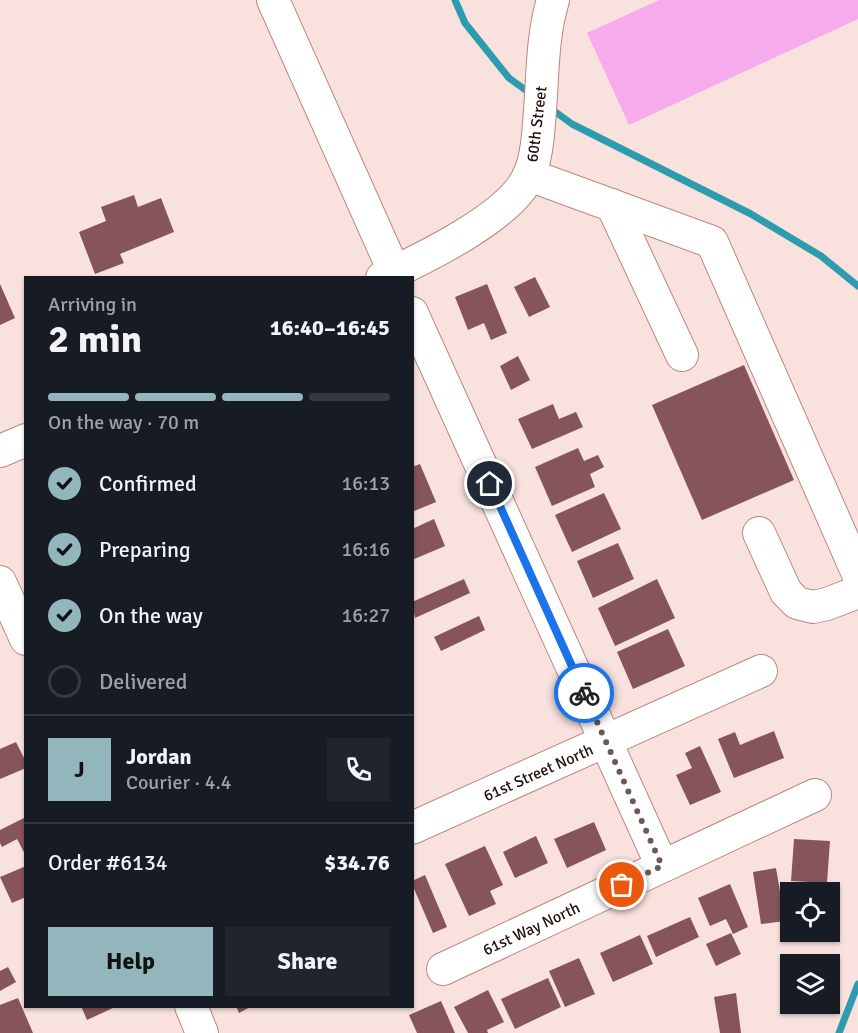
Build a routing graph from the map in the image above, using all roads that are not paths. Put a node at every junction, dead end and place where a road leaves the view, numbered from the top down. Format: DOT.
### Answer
graph roads {
  1 [pos="273,0"];
  2 [pos="553,0"];
  3 [pos="529,175"];
  4 [pos="612,205"];
  5 [pos="391,276"];
  6 [pos="414,317"];
  7 [pos="682,355"];
  8 [pos="24,441"];
  9 [pos="0,451"];
  10 [pos="759,533"];
  11 [pos="858,574"];
  12 [pos="0,582"];
  13 [pos="858,592"];
  14 [pos="24,635"];
  15 [pos="761,671"];
  16 [pos="605,741"];
  17 [pos="815,795"];
  18 [pos="414,827"];
  19 [pos="662,866"];
  20 [pos="443,969"];
  21 [pos="191,1008"];
  22 [pos="202,1033"];
  1 -- 5 [label="street"];
  2 -- 3 [label="street, 60th Street"];
  3 -- 4 [label="street"];
  3 -- 5 [label="street, 60th Street"];
  4 -- 7 [label="street"];
  4 -- 11 [label="street"];
  6 -- 16 [label="street"];
  8 -- 9 [label="street"];
  10 -- 13 [label="street"];
  12 -- 14 [label="street"];
  15 -- 16 [label="street, 61st Street North"];
  16 -- 18 [label="street, 61st Street North"];
  16 -- 19 [label="street"];
  17 -- 19 [label="street, 61st Way North"];
  19 -- 20 [label="street, 61st Way North"];
  21 -- 22 [label="street"];
}
